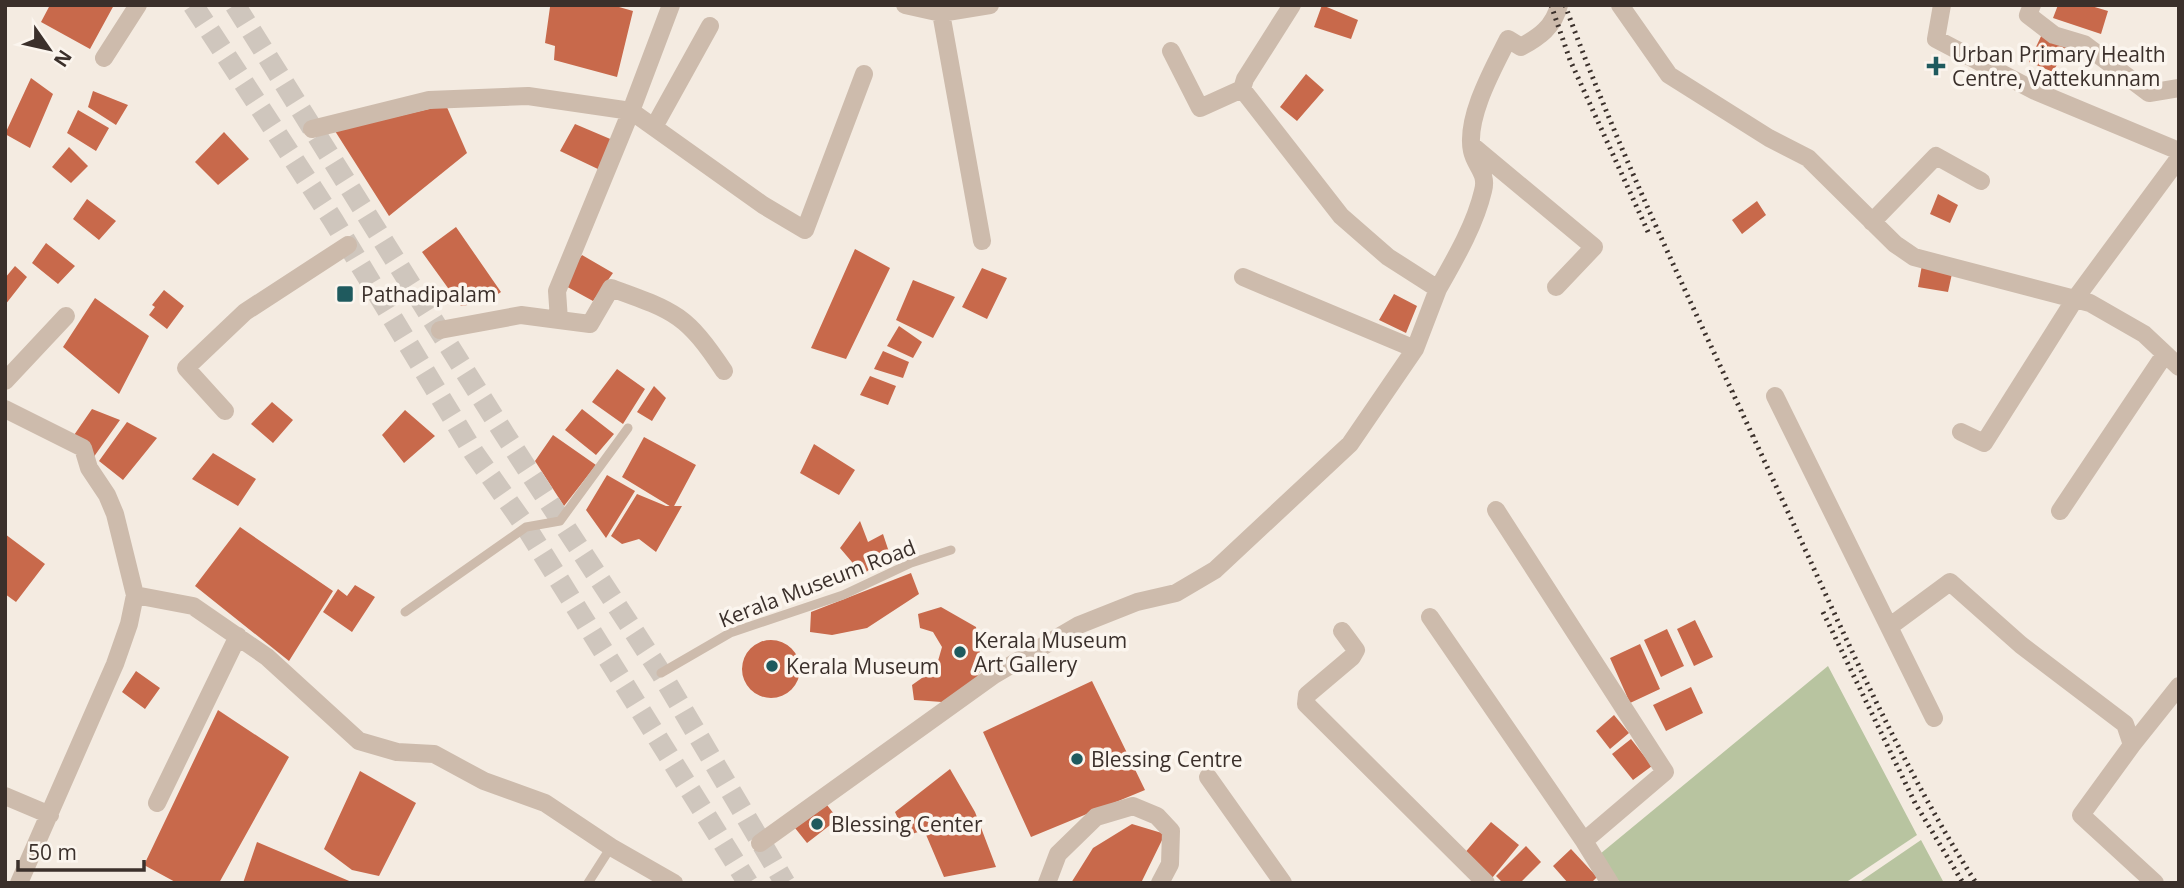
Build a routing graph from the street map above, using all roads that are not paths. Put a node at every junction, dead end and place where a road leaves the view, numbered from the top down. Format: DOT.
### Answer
graph roads {
  1 [pos="138,5"];
  2 [pos="671,5"];
  3 [pos="905,5"];
  4 [pos="990,5"];
  5 [pos="1292,5"];
  6 [pos="1559,5"];
  7 [pos="1620,5"];
  8 [pos="1942,5"];
  9 [pos="2032,5"];
  10 [pos="941,13"];
  11 [pos="710,26"];
  12 [pos="1171,51"];
  13 [pos="104,58"];
  14 [pos="864,74"];
  15 [pos="2179,88"];
  16 [pos="1242,89"];
  17 [pos="631,111"];
  18 [pos="654,127"];
  19 [pos="312,129"];
  20 [pos="1472,146"];
  21 [pos="2179,151"];
  22 [pos="2179,158"];
  23 [pos="1982,181"];
  24 [pos="1872,222"];
  25 [pos="982,240"];
  26 [pos="348,245"];
  27 [pos="1243,276"];
  28 [pos="1556,287"];
  29 [pos="1438,289"];
  30 [pos="2075,299"];
  31 [pos="66,316"];
  32 [pos="559,320"];
  33 [pos="440,330"];
  34 [pos="1415,349"];
  35 [pos="2165,354"];
  36 [pos="2179,367"];
  37 [pos="724,371"];
  38 [pos="5,381"];
  39 [pos="1774,396"];
  40 [pos="5,409"];
  41 [pos="225,411"];
  42 [pos="628,428"];
  43 [pos="1961,432"];
  44 [pos="1496,510"];
  45 [pos="2060,511"];
  46 [pos="951,550"];
  47 [pos="135,596"];
  48 [pos="405,612"];
  49 [pos="1430,617"];
  50 [pos="1889,627"];
  51 [pos="1342,631"];
  52 [pos="238,636"];
  53 [pos="661,673"];
  54 [pos="2179,686"];
  55 [pos="1934,718"];
  56 [pos="2132,745"];
  57 [pos="1208,778"];
  58 [pos="5,796"];
  59 [pos="157,803"];
  60 [pos="50,815"];
  61 [pos="1584,841"];
  62 [pos="760,843"];
  63 [pos="611,847"];
  64 [pos="19,883"];
  65 [pos="588,883"];
  66 [pos="674,883"];
  67 [pos="1047,883"];
  68 [pos="1160,883"];
  69 [pos="1283,883"];
  70 [pos="1486,883"];
  71 [pos="1610,883"];
  72 [pos="2155,883"];
  1 -- 13 [label="street"];
  2 -- 17 [label="street"];
  3 -- 10 [label="street"];
  4 -- 10 [label="street"];
  5 -- 16 [label="street"];
  6 -- 20 [label="street"];
  7 -- 24 [label="street"];
  8 -- 21 [label="street"];
  9 -- 15 [label="street"];
  10 -- 25 [label="street"];
  11 -- 18 [label="street"];
  12 -- 16 [label="street"];
  14 -- 18 [label="street"];
  16 -- 29 [label="street"];
  17 -- 18 [label="street"];
  17 -- 19 [label="street"];
  17 -- 32 [label="street"];
  20 -- 28 [label="street"];
  20 -- 29 [label="street"];
  22 -- 30 [label="street"];
  23 -- 24 [label="street"];
  24 -- 30 [label="street"];
  26 -- 41 [label="street"];
  27 -- 34 [label="street"];
  29 -- 34 [label="street"];
  30 -- 35 [label="street"];
  30 -- 43 [label="street"];
  31 -- 38 [label="street"];
  32 -- 33 [label="street"];
  32 -- 37 [label="street"];
  34 -- 62 [label="street"];
  35 -- 36 [label="street"];
  35 -- 45 [label="street"];
  39 -- 50 [label="street"];
  40 -- 47 [label="street"];
  42 -- 48 [label="lane"];
  44 -- 61 [label="street"];
  46 -- 53 [label="lane, Kerala Museum Road"];
  47 -- 52 [label="street"];
  47 -- 60 [label="street"];
  49 -- 61 [label="street"];
  50 -- 55 [label="street"];
  50 -- 56 [label="street"];
  51 -- 70 [label="street"];
  52 -- 59 [label="street"];
  52 -- 63 [label="street"];
  54 -- 56 [label="street"];
  56 -- 72 [label="street"];
  57 -- 69 [label="street"];
  58 -- 60 [label="street"];
  60 -- 64 [label="street"];
  61 -- 71 [label="street"];
  63 -- 65 [label="lane"];
  63 -- 66 [label="street"];
  67 -- 68 [label="street"];
}
